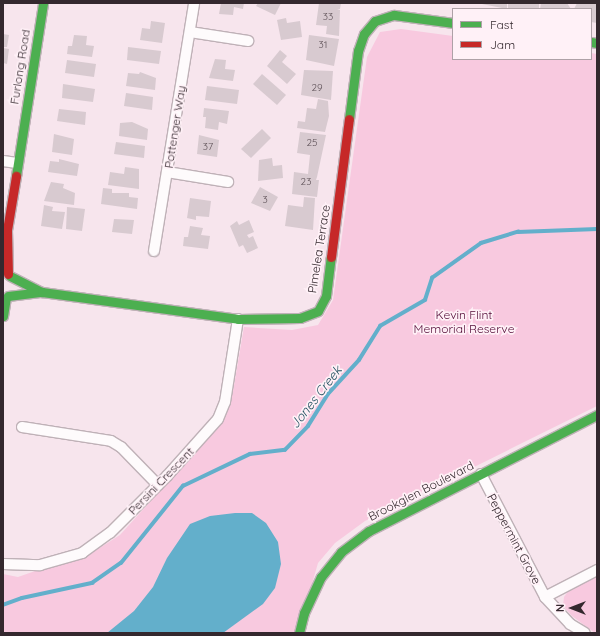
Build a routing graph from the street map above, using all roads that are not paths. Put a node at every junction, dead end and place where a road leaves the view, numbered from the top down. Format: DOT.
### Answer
graph roads {
  1 [pos="43,3"];
  2 [pos="194,3"];
  3 [pos="452,23"];
  4 [pos="190,32"];
  5 [pos="248,41"];
  6 [pos="3,161"];
  7 [pos="17,163"];
  8 [pos="167,172"];
  9 [pos="228,182"];
  10 [pos="7,230"];
  11 [pos="3,239"];
  12 [pos="154,251"];
  13 [pos="7,273"];
  14 [pos="42,292"];
  15 [pos="6,298"];
  16 [pos="3,316"];
  17 [pos="238,319"];
  18 [pos="597,415"];
  19 [pos="22,427"];
  20 [pos="481,474"];
  21 [pos="158,485"];
  22 [pos="3,564"];
  23 [pos="597,570"];
  24 [pos="545,597"];
  25 [pos="300,633"];
  26 [pos="585,633"];
  1 -- 7 [label="street, Furlong Road"];
  2 -- 4 [label="street, Pottenger Way"];
  3 -- 17 [label="street, Pimelea Terrace"];
  4 -- 5 [label="street"];
  4 -- 8 [label="street, Pottenger Way"];
  6 -- 7 [label="street"];
  7 -- 10 [label="street, Furlong Road"];
  8 -- 9 [label="street"];
  8 -- 12 [label="street, Pottenger Way"];
  10 -- 11 [label="street, Furlong Road"];
  10 -- 13 [label="street, Furlong Road"];
  13 -- 14 [label="street, Pimelea Terrace"];
  13 -- 15 [label="street, Furlong Road"];
  14 -- 15 [label="street, Pimelea Terrace"];
  14 -- 17 [label="street, Pimelea Terrace"];
  15 -- 16 [label="street"];
  17 -- 21 [label="street, Persini Crescent"];
  18 -- 20 [label="street, Brookglen Boulevard"];
  19 -- 21 [label="street"];
  20 -- 24 [label="street, Peppermint Grove"];
  20 -- 25 [label="street, Brookglen Boulevard"];
  21 -- 22 [label="street, Persini Crescent"];
  23 -- 24 [label="street"];
  24 -- 26 [label="street, Peppermint Grove"];
}
